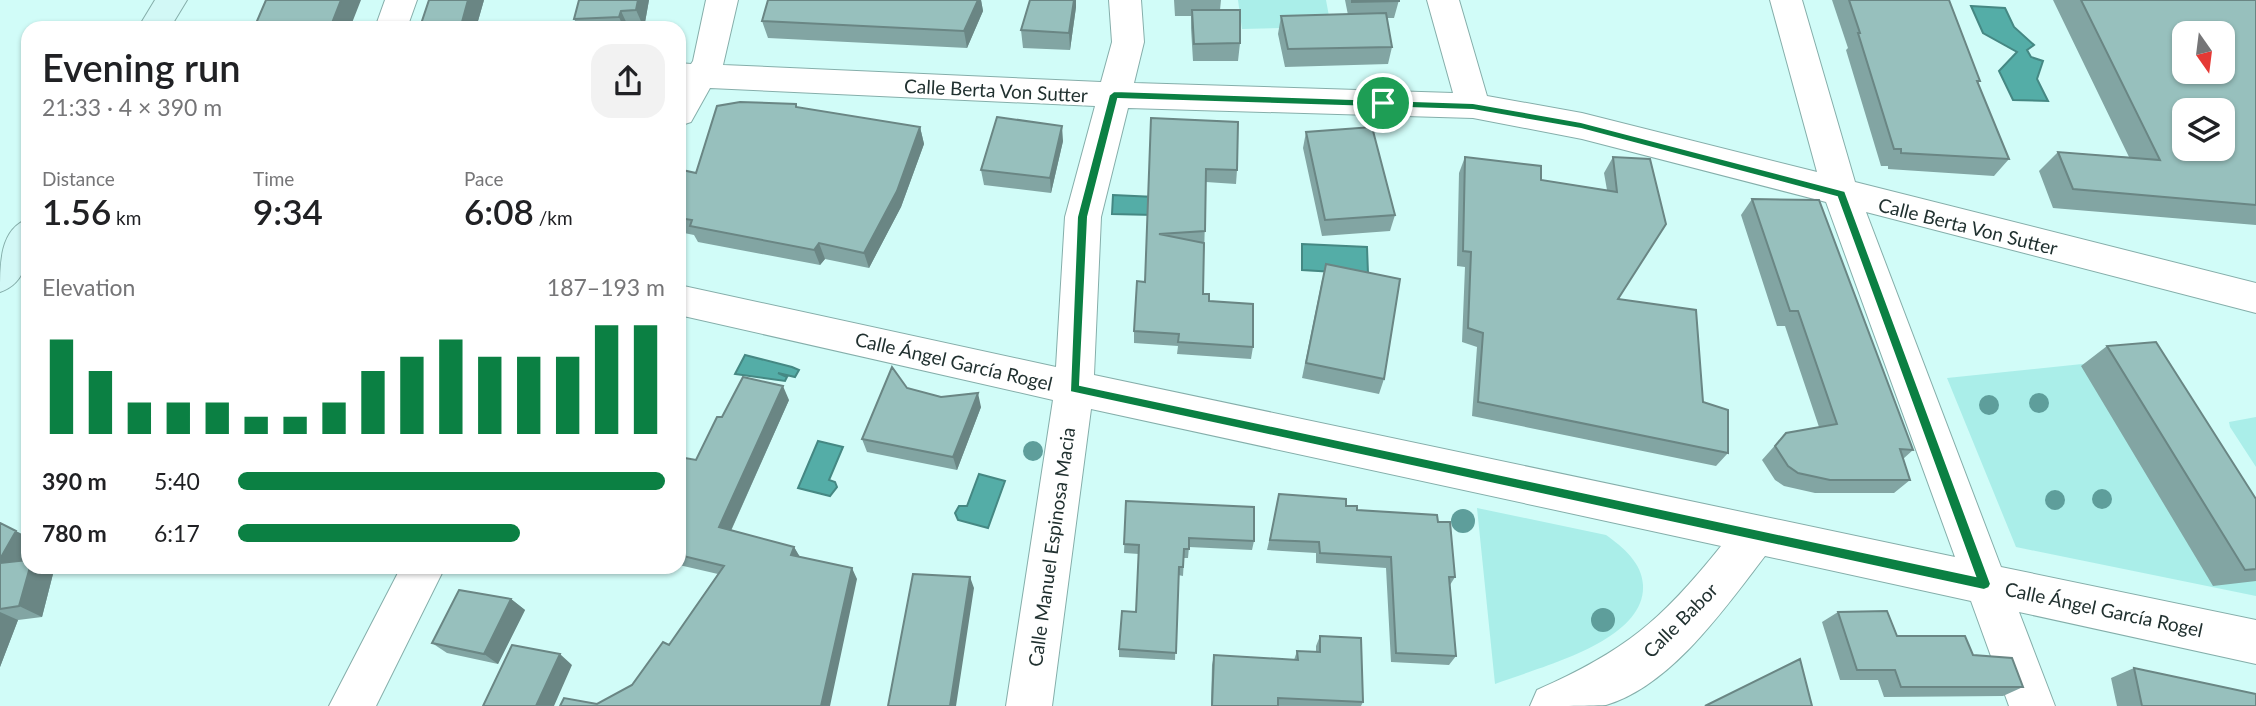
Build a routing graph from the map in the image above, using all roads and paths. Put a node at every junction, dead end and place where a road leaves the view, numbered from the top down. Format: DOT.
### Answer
graph roads {
  1 [pos="171,0"];
  2 [pos="401,0"];
  3 [pos="722,0"];
  4 [pos="1125,0"];
  5 [pos="1443,0"];
  6 [pos="1786,0"];
  7 [pos="158,21"];
  8 [pos="394,21"];
  9 [pos="690,76"];
  10 [pos="1114,95"];
  11 [pos="1473,106"];
  12 [pos="1841,194"];
  13 [pos="21,244"];
  14 [pos="0,277"];
  15 [pos="2256,298"];
  16 [pos="686,302"];
  17 [pos="1074,388"];
  18 [pos="1755,536"];
  19 [pos="420,574"];
  20 [pos="1984,584"];
  21 [pos="2256,642"];
  22 [pos="352,706"];
  23 [pos="1029,706"];
  24 [pos="1553,706"];
  25 [pos="2032,706"];
  1 -- 7 [label="main road"];
  2 -- 8 [label="street"];
  3 -- 9 [label="street"];
  4 -- 10 [label="street, Calle Manuel Espinosa Macia"];
  5 -- 11 [label="street"];
  6 -- 12 [label="street"];
  9 -- 10 [label="street, Calle Berta Von Sutter"];
  10 -- 11 [label="street, Calle Berta Von Sutter"];
  10 -- 17 [label="street, Calle Manuel Espinosa Macia"];
  11 -- 12 [label="street, Calle Berta Von Sutter"];
  12 -- 15 [label="street, Calle Berta Von Sutter"];
  12 -- 20 [label="street"];
  13 -- 14 [label="main road"];
  16 -- 17 [label="street, Calle Ángel García Rogel"];
  17 -- 18 [label="street, Calle Ángel García Rogel"];
  17 -- 23 [label="street, Calle Manuel Espinosa Macia"];
  18 -- 20 [label="street, Calle Ángel García Rogel"];
  18 -- 24 [label="street, Calle Babor"];
  19 -- 22 [label="street"];
  20 -- 21 [label="street, Calle Ángel García Rogel"];
  20 -- 25 [label="street"];
}
